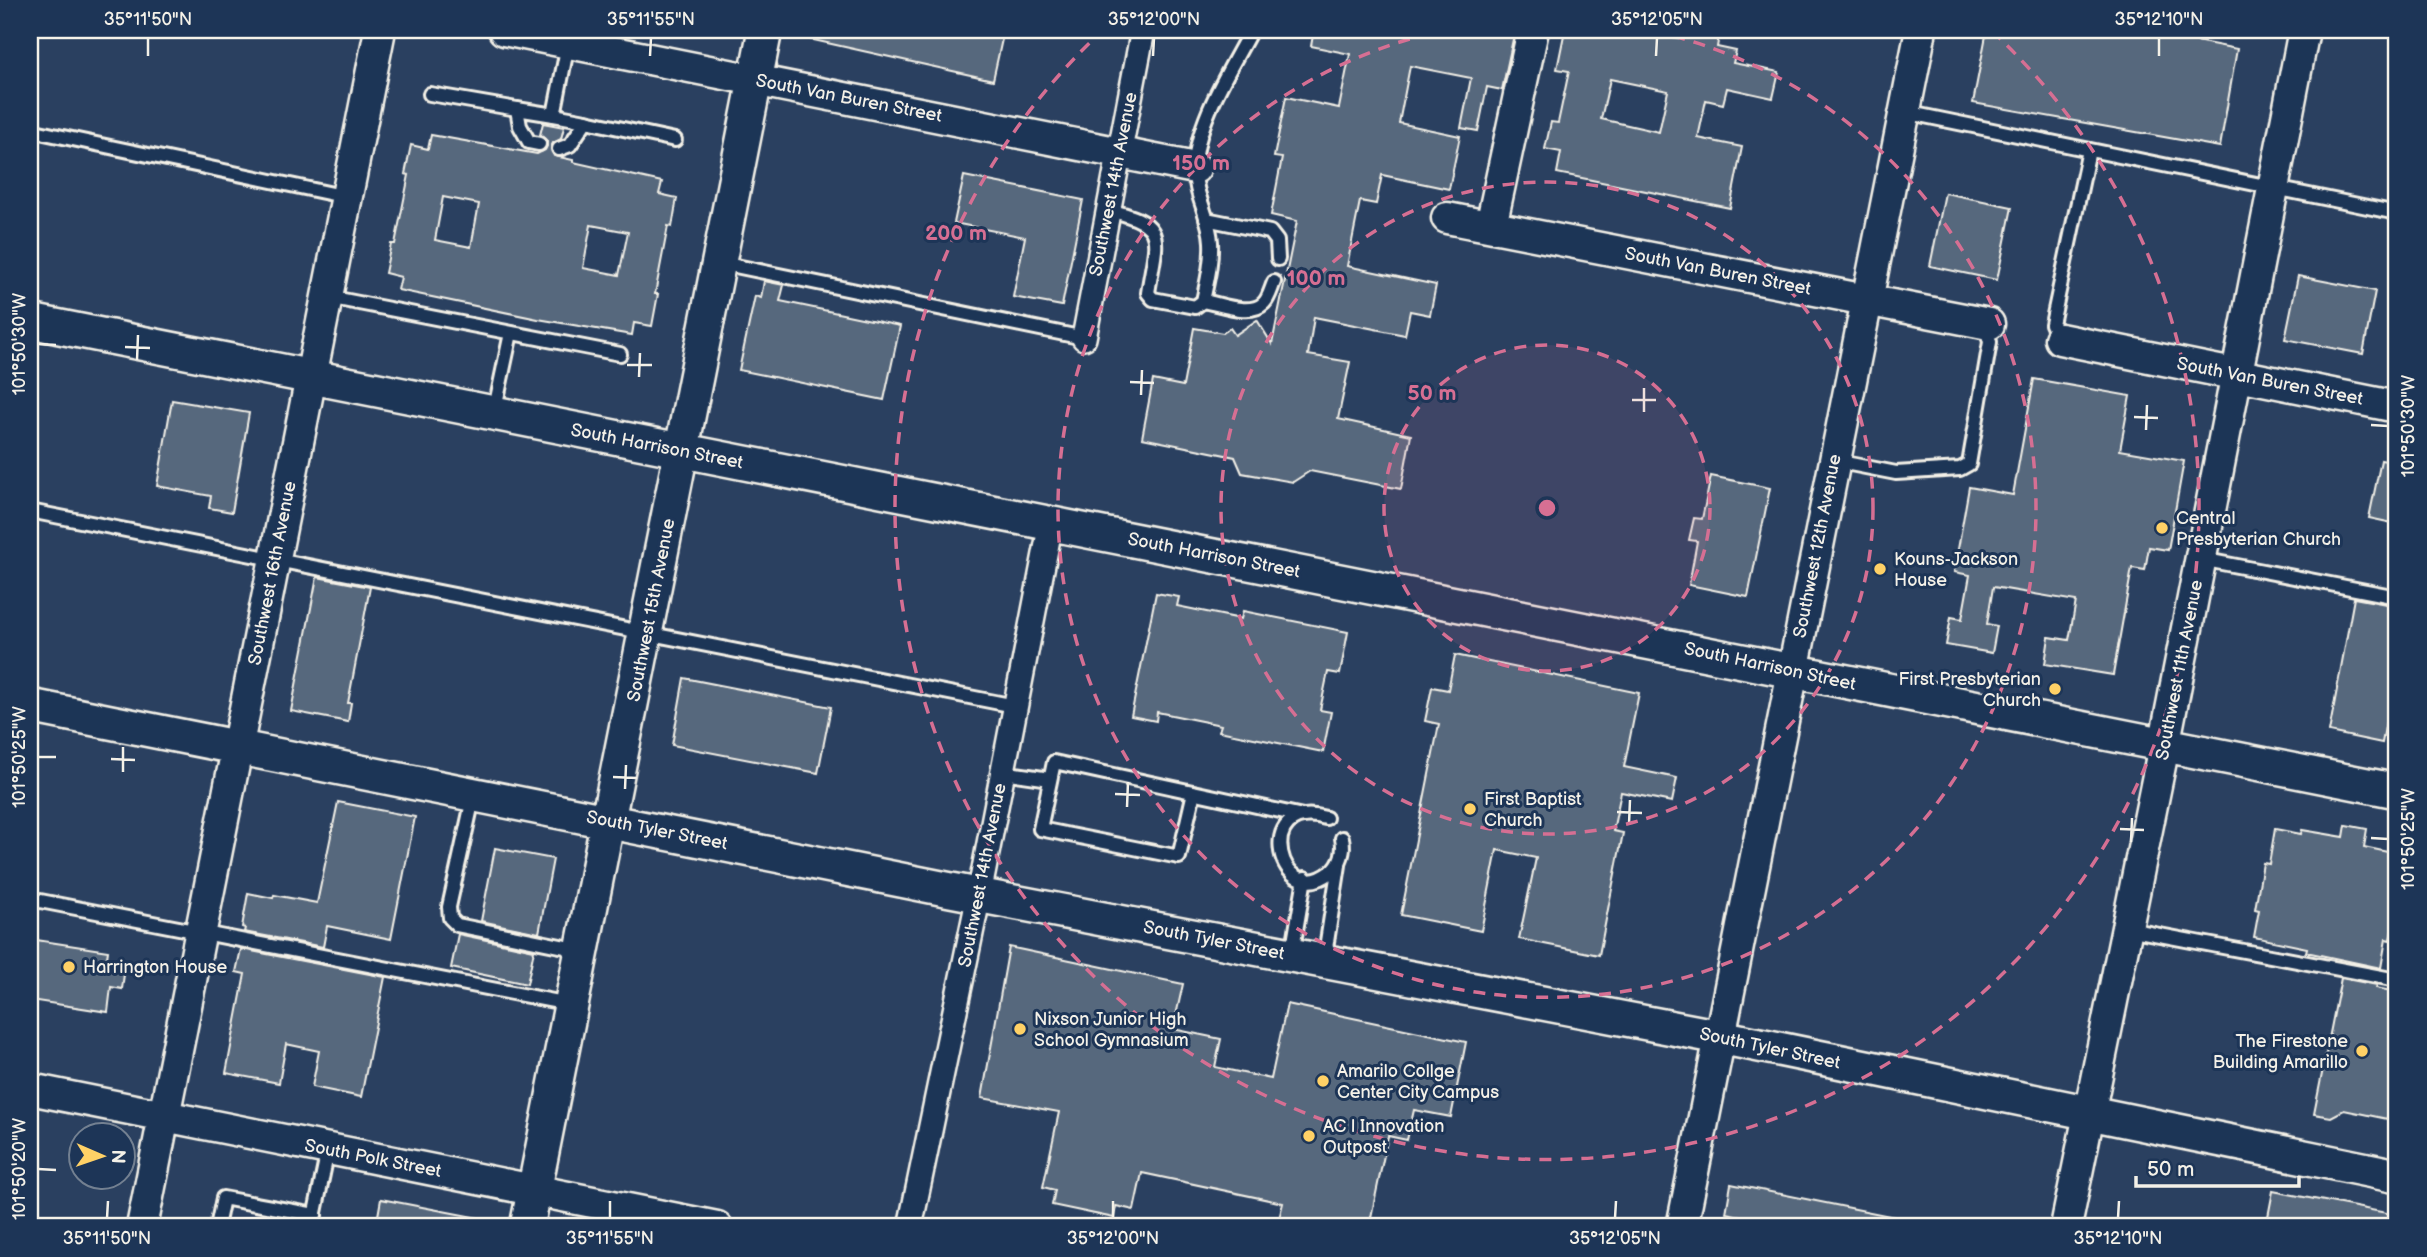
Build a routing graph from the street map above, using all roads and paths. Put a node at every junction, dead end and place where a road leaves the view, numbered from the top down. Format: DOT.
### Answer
graph roads {
  1 [pos="380,30"];
  2 [pos="504,30"];
  3 [pos="765,30"];
  4 [pos="1143,30"];
  5 [pos="1251,30"];
  6 [pos="1534,30"];
  7 [pos="1921,30"];
  8 [pos="2304,30"];
  9 [pos="569,36"];
  10 [pos="755,80"];
  11 [pos="430,94"];
  12 [pos="517,109"];
  13 [pos="1904,112"];
  14 [pos="554,115"];
  15 [pos="586,121"];
  16 [pos="30,130"];
  17 [pos="675,140"];
  18 [pos="539,144"];
  19 [pos="559,149"];
  20 [pos="2089,150"];
  21 [pos="1119,152"];
  22 [pos="1195,168"];
  23 [pos="2273,188"];
  24 [pos="347,197"];
  25 [pos="1108,210"];
  26 [pos="2397,213"];
  27 [pos="1447,218"];
  28 [pos="1206,219"];
  29 [pos="1491,226"];
  30 [pos="1278,259"];
  31 [pos="720,263"];
  32 [pos="1274,282"];
  33 [pos="327,297"];
  34 [pos="1866,300"];
  35 [pos="1203,301"];
  36 [pos="30,321"];
  37 [pos="1987,324"];
  38 [pos="511,333"];
  39 [pos="1084,338"];
  40 [pos="2060,339"];
  41 [pos="620,354"];
  42 [pos="2236,374"];
  43 [pos="312,376"];
  44 [pos="2397,407"];
  45 [pos="494,413"];
  46 [pos="683,451"];
  47 [pos="1833,461"];
  48 [pos="30,511"];
  49 [pos="1051,523"];
  50 [pos="275,558"];
  51 [pos="2201,559"];
  52 [pos="2397,597"];
  53 [pos="646,634"];
  54 [pos="1793,671"];
  55 [pos="30,706"];
  56 [pos="1015,706"];
  57 [pos="2164,746"];
  58 [pos="237,747"];
  59 [pos="1002,772"];
  60 [pos="1050,779"];
  61 [pos="2397,791"];
  62 [pos="1194,792"];
  63 [pos="474,794"];
  64 [pos="1303,816"];
  65 [pos="1326,818"];
  66 [pos="607,821"];
  67 [pos="1342,838"];
  68 [pos="1339,863"];
  69 [pos="1305,878"];
  70 [pos="979,895"];
  71 [pos="30,899"];
  72 [pos="2127,929"];
  73 [pos="201,934"];
  74 [pos="583,951"];
  75 [pos="1292,955"];
  76 [pos="1324,961"];
  77 [pos="2397,980"];
  78 [pos="572,1005"];
  79 [pos="1720,1037"];
  80 [pos="30,1089"];
  81 [pos="2090,1114"];
  82 [pos="165,1116"];
  83 [pos="328,1149"];
  84 [pos="2397,1176"];
  85 [pos="534,1190"];
  86 [pos="314,1221"];
  87 [pos="1691,1226"];
  88 [pos="142,1227"];
  89 [pos="217,1227"];
  90 [pos="527,1227"];
  91 [pos="717,1227"];
  92 [pos="910,1227"];
  93 [pos="2066,1227"];
  1 -- 24 [label="street, Southwest 16th Avenue"];
  2 -- 9 [label="street, South Van Buren Street"];
  3 -- 10 [label="main road, Southwest 15th Avenue"];
  4 -- 21 [label="street, Southwest 14th Avenue"];
  5 -- 22 [label="lane"];
  6 -- 29 [label="street"];
  7 -- 13 [label="street, Southwest 12th Avenue"];
  8 -- 23 [label="street, Southwest 11th Avenue"];
  9 -- 10 [label="street, South Van Buren Street"];
  9 -- 14 [label="lane"];
  10 -- 21 [label="street, South Van Buren Street"];
  10 -- 31 [label="main road, Southwest 15th Avenue"];
  11 -- 12 [label="lane"];
  12 -- 14 [label="lane"];
  12 -- 18 [label="lane"];
  13 -- 20 [label="lane"];
  13 -- 34 [label="street, Southwest 12th Avenue"];
  14 -- 15 [label="lane"];
  15 -- 17 [label="lane"];
  15 -- 19 [label="lane"];
  16 -- 24 [label="lane"];
  20 -- 23 [label="lane"];
  20 -- 40 [label="lane"];
  21 -- 22 [label="street, South Van Buren Street"];
  21 -- 25 [label="street, Southwest 14th Avenue"];
  22 -- 28 [label="lane"];
  23 -- 26 [label="lane"];
  23 -- 42 [label="street, Southwest 11th Avenue"];
  24 -- 33 [label="street, Southwest 16th Avenue"];
  25 -- 35 [label="lane"];
  25 -- 39 [label="street, Southwest 14th Avenue"];
  27 -- 29 [label="street, South Van Buren Street"];
  28 -- 30 [label="lane"];
  28 -- 35 [label="lane"];
  29 -- 34 [label="street, South Van Buren Street"];
  31 -- 39 [label="lane"];
  31 -- 46 [label="main road, Southwest 15th Avenue"];
  32 -- 35 [label="lane"];
  33 -- 38 [label="lane"];
  33 -- 43 [label="street, Southwest 16th Avenue"];
  34 -- 37 [label="street, South Van Buren Street"];
  34 -- 47 [label="street, Southwest 12th Avenue"];
  36 -- 43 [label="main road, South Harrison Street"];
  37 -- 47 [label="lane"];
  38 -- 41 [label="lane"];
  38 -- 45 [label="lane"];
  40 -- 42 [label="street, South Van Buren Street"];
  42 -- 44 [label="street, South Van Buren Street"];
  42 -- 51 [label="street, Southwest 11th Avenue"];
  43 -- 45 [label="main road, South Harrison Street"];
  43 -- 50 [label="street, Southwest 16th Avenue"];
  45 -- 46 [label="main road, South Harrison Street"];
  46 -- 49 [label="main road, South Harrison Street"];
  46 -- 53 [label="main road, Southwest 15th Avenue"];
  47 -- 54 [label="street, Southwest 12th Avenue"];
  48 -- 50 [label="lane"];
  49 -- 54 [label="main road, South Harrison Street"];
  49 -- 56 [label="street, Southwest 14th Avenue"];
  50 -- 53 [label="lane"];
  50 -- 58 [label="street, Southwest 16th Avenue"];
  51 -- 52 [label="lane"];
  51 -- 57 [label="street, Southwest 11th Avenue"];
  53 -- 56 [label="lane"];
  53 -- 66 [label="main road, Southwest 15th Avenue"];
  54 -- 57 [label="main road, South Harrison Street"];
  54 -- 79 [label="street, Southwest 12th Avenue"];
  55 -- 58 [label="main road, South Tyler Street"];
  56 -- 59 [label="street, Southwest 14th Avenue"];
  57 -- 61 [label="main road, South Harrison Street"];
  57 -- 72 [label="street, Southwest 11th Avenue"];
  58 -- 63 [label="main road, South Tyler Street"];
  58 -- 73 [label="street, Southwest 16th Avenue"];
  59 -- 60 [label="lane"];
  59 -- 70 [label="street, Southwest 14th Avenue"];
  60 -- 62 [label="lane"];
  60 -- 62 [label="lane"];
  62 -- 64 [label="lane"];
  63 -- 66 [label="main road, South Tyler Street"];
  63 -- 74 [label="lane"];
  64 -- 65 [label="lane"];
  64 -- 69 [label="lane"];
  66 -- 70 [label="main road, South Tyler Street"];
  66 -- 74 [label="main road, Southwest 15th Avenue"];
  67 -- 68 [label="lane"];
  68 -- 69 [label="lane"];
  68 -- 76 [label="lane"];
  69 -- 75 [label="lane"];
  70 -- 75 [label="main road, South Tyler Street"];
  70 -- 92 [label="street, Southwest 14th Avenue"];
  71 -- 73 [label="lane"];
  72 -- 77 [label="lane"];
  72 -- 81 [label="street, Southwest 11th Avenue"];
  73 -- 78 [label="lane"];
  73 -- 82 [label="street, Southwest 16th Avenue"];
  74 -- 78 [label="main road, Southwest 15th Avenue"];
  75 -- 76 [label="main road, South Tyler Street"];
  76 -- 79 [label="main road, South Tyler Street"];
  78 -- 85 [label="main road, Southwest 15th Avenue"];
  79 -- 81 [label="main road, South Tyler Street"];
  79 -- 87 [label="street, Southwest 12th Avenue"];
  80 -- 82 [label="street, South Polk Street"];
  81 -- 84 [label="main road, South Tyler Street"];
  81 -- 93 [label="street, Southwest 11th Avenue"];
  82 -- 83 [label="street, South Polk Street"];
  82 -- 88 [label="street, Southwest 16th Avenue"];
  83 -- 85 [label="street, South Polk Street"];
  83 -- 86 [label="lane"];
  85 -- 90 [label="main road, Southwest 15th Avenue"];
  85 -- 91 [label="street, South Polk Street"];
  86 -- 89 [label="lane"];
}
